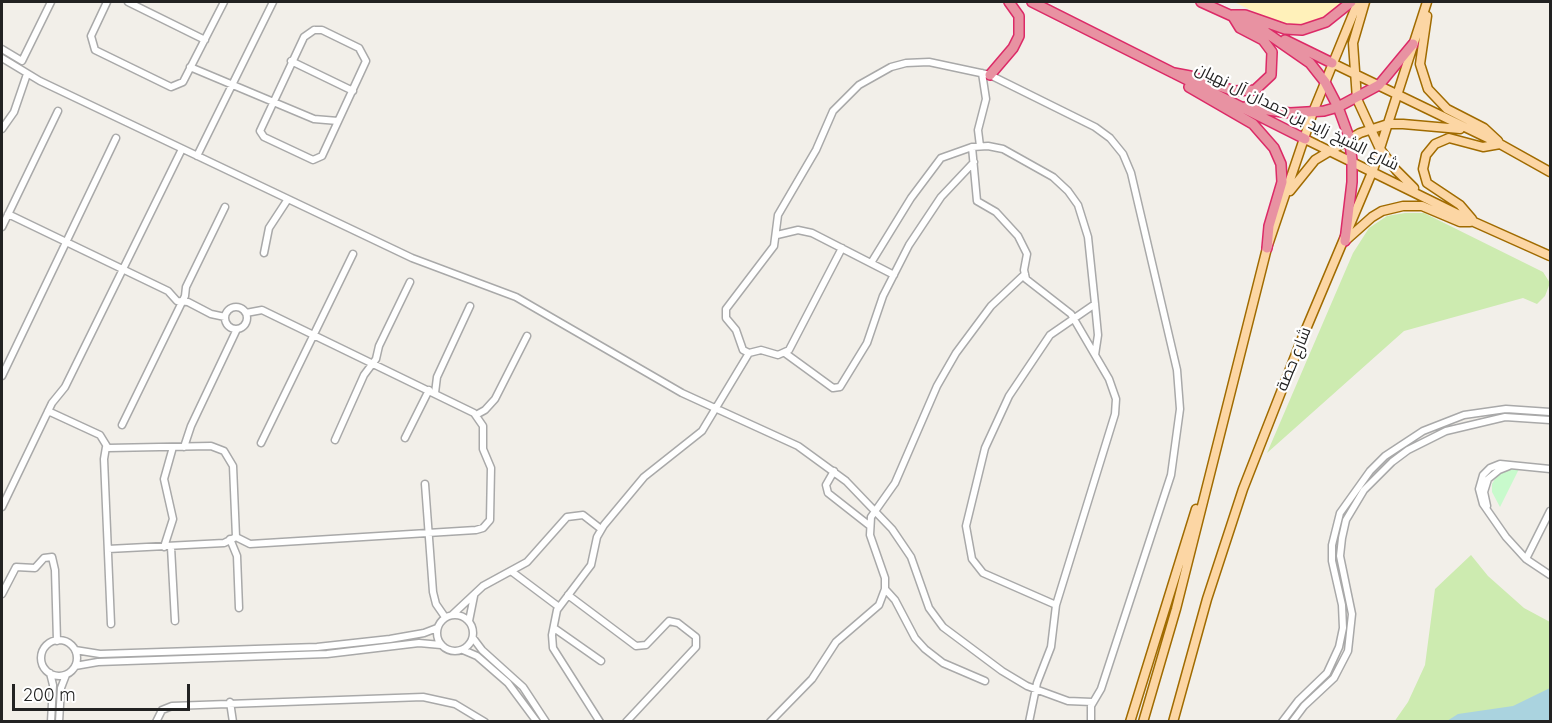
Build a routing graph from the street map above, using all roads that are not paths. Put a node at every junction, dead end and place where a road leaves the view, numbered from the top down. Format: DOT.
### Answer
graph roads {
  1 [pos="51,2"];
  2 [pos="107,2"];
  3 [pos="128,2"];
  4 [pos="224,2"];
  5 [pos="1009,2"];
  6 [pos="1032,2"];
  7 [pos="1201,2"];
  8 [pos="1351,2"];
  9 [pos="1358,2"];
  10 [pos="1365,2"];
  11 [pos="272,3"];
  12 [pos="1426,3"];
  13 [pos="1232,15"];
  14 [pos="1261,29"];
  15 [pos="205,40"];
  16 [pos="1413,44"];
  17 [pos="2,49"];
  18 [pos="14,56"];
  19 [pos="6,61"];
  20 [pos="291,61"];
  21 [pos="1332,63"];
  22 [pos="190,67"];
  23 [pos="1174,73"];
  24 [pos="1354,73"];
  25 [pos="27,74"];
  26 [pos="986,74"];
  27 [pos="1325,82"];
  28 [pos="233,84"];
  29 [pos="1378,86"];
  30 [pos="353,91"];
  31 [pos="1397,95"];
  32 [pos="1358,99"];
  33 [pos="273,100"];
  34 [pos="1234,105"];
  35 [pos="1338,107"];
  36 [pos="58,111"];
  37 [pos="1313,112"];
  38 [pos="338,121"];
  39 [pos="1388,124"];
  40 [pos="2,129"];
  41 [pos="1370,129"];
  42 [pos="1472,132"];
  43 [pos="1349,137"];
  44 [pos="116,138"];
  45 [pos="1305,139"];
  46 [pos="1500,144"];
  47 [pos="980,146"];
  48 [pos="972,147"];
  49 [pos="182,149"];
  50 [pos="1330,149"];
  51 [pos="1380,149"];
  52 [pos="197,156"];
  53 [pos="1352,160"];
  54 [pos="974,162"];
  55 [pos="1373,171"];
  56 [pos="1551,172"];
  57 [pos="1422,195"];
  58 [pos="288,199"];
  59 [pos="1281,205"];
  60 [pos="225,207"];
  61 [pos="8,214"];
  62 [pos="1474,222"];
  63 [pos="2,227"];
  64 [pos="777,235"];
  65 [pos="1344,241"];
  66 [pos="65,242"];
  67 [pos="842,248"];
  68 [pos="1268,248"];
  69 [pos="264,253"];
  70 [pos="353,254"];
  71 [pos="1551,256"];
  72 [pos="871,263"];
  73 [pos="123,269"];
  74 [pos="1024,274"];
  75 [pos="894,275"];
  76 [pos="410,282"];
  77 [pos="181,302"];
  78 [pos="1095,304"];
  79 [pos="470,306"];
  80 [pos="246,313"];
  81 [pos="225,317"];
  82 [pos="1073,318"];
  83 [pos="237,329"];
  84 [pos="315,334"];
  85 [pos="527,336"];
  86 [pos="749,353"];
  87 [pos="785,353"];
  88 [pos="1095,356"];
  89 [pos="374,362"];
  90 [pos="2,376"];
  91 [pos="432,392"];
  92 [pos="717,410"];
  93 [pos="48,411"];
  94 [pos="1551,412"];
  95 [pos="476,415"];
  96 [pos="1551,420"];
  97 [pos="122,425"];
  98 [pos="1220,435"];
  99 [pos="405,438"];
  100 [pos="335,440"];
  101 [pos="261,442"];
  102 [pos="106,447"];
  103 [pos="173,447"];
  104 [pos="184,447"];
  105 [pos="1551,469"];
  106 [pos="834,471"];
  107 [pos="425,484"];
  108 [pos="2,507"];
  109 [pos="876,509"];
  110 [pos="1551,511"];
  111 [pos="870,526"];
  112 [pos="601,529"];
  113 [pos="429,534"];
  114 [pos="233,538"];
  115 [pos="168,547"];
  116 [pos="108,549"];
  117 [pos="1526,559"];
  118 [pos="511,571"];
  119 [pos="1551,575"];
  120 [pos="885,589"];
  121 [pos="2,594"];
  122 [pos="474,595"];
  123 [pos="568,595"];
  124 [pos="1056,605"];
  125 [pos="559,607"];
  126 [pos="239,608"];
  127 [pos="449,616"];
  128 [pos="175,621"];
  129 [pos="469,621"];
  130 [pos="111,624"];
  131 [pos="437,627"];
  132 [pos="554,628"];
  133 [pos="472,638"];
  134 [pos="57,641"];
  135 [pos="441,645"];
  136 [pos="75,650"];
  137 [pos="463,650"];
  138 [pos="602,661"];
  139 [pos="75,666"];
  140 [pos="50,673"];
  141 [pos="66,675"];
  142 [pos="986,681"];
  143 [pos="1036,690"];
  144 [pos="230,702"];
  145 [pos="1092,702"];
  146 [pos="475,719"];
  147 [pos="51,722"];
  148 [pos="59,722"];
  149 [pos="156,722"];
  150 [pos="233,722"];
  151 [pos="485,722"];
  152 [pos="537,722"];
  153 [pos="546,722"];
  154 [pos="600,722"];
  155 [pos="626,722"];
  156 [pos="770,722"];
  157 [pos="1029,722"];
  158 [pos="1091,722"];
  159 [pos="1130,722"];
  160 [pos="1143,722"];
  161 [pos="1173,722"];
  162 [pos="1282,722"];
  163 [pos="1292,722"];
  1 -- 18 [label="street"];
  2 -- 22 [label="street"];
  3 -- 15 [label="street"];
  4 -- 15 [label="street"];
  5 -- 26 [label="highway"];
  6 -- 23 [label="highway, شارع الشيخ زايد بن حمدان آل نهيان"];
  7 -- 13 [label="highway"];
  8 -- 13 [label="highway"];
  9 -- 21 [label="main road"];
  10 -- 24 [label="main road"];
  11 -- 28 [label="street"];
  12 -- 16 [label="main road, شارع حصة"];
  12 -- 46 [label="main road"];
  13 -- 14 [label="highway"];
  13 -- 23 [label="highway"];
  14 -- 21 [label="highway"];
  14 -- 27 [label="highway"];
  15 -- 22 [label="street"];
  16 -- 29 [label="highway"];
  16 -- 31 [label="main road, شارع حصة"];
  17 -- 18 [label="street"];
  18 -- 19 [label="street"];
  19 -- 25 [label="street"];
  20 -- 30 [label="street"];
  20 -- 30 [label="street"];
  20 -- 33 [label="street"];
  21 -- 24 [label="main road"];
  21 -- 27 [label="main road"];
  22 -- 28 [label="street"];
  23 -- 34 [label="highway, شارع الشيخ زايد بن حمدان آل نهيان"];
  23 -- 68 [label="highway"];
  24 -- 29 [label="main road"];
  24 -- 32 [label="main road"];
  25 -- 40 [label="street"];
  25 -- 49 [label="street"];
  26 -- 47 [label="street"];
  26 -- 64 [label="street"];
  26 -- 145 [label="street"];
  27 -- 35 [label="highway"];
  27 -- 37 [label="main road"];
  28 -- 33 [label="street"];
  28 -- 52 [label="street"];
  29 -- 31 [label="main road"];
  29 -- 32 [label="highway"];
  30 -- 38 [label="street"];
  31 -- 39 [label="main road, شارع حصة"];
  31 -- 42 [label="main road"];
  32 -- 35 [label="highway"];
  32 -- 41 [label="main road"];
  33 -- 38 [label="street"];
  33 -- 38 [label="street"];
  34 -- 37 [label="highway"];
  34 -- 45 [label="highway, شارع الشيخ زايد بن حمدان آل نهيان"];
  35 -- 37 [label="highway"];
  35 -- 43 [label="highway"];
  36 -- 61 [label="street"];
  37 -- 45 [label="main road"];
  39 -- 41 [label="main road"];
  39 -- 42 [label="main road"];
  39 -- 51 [label="main road, شارع حصة"];
  41 -- 43 [label="main road"];
  41 -- 51 [label="main road"];
  42 -- 46 [label="main road"];
  43 -- 50 [label="main road"];
  43 -- 53 [label="highway"];
  44 -- 66 [label="street"];
  45 -- 50 [label="main road, شارع الشيخ زايد بن حمدان آل نهيان"];
  45 -- 59 [label="main road"];
  46 -- 56 [label="main road"];
  46 -- 62 [label="main road"];
  47 -- 48 [label="street"];
  47 -- 78 [label="street"];
  48 -- 54 [label="street"];
  48 -- 72 [label="street"];
  49 -- 52 [label="street"];
  49 -- 73 [label="street"];
  50 -- 53 [label="main road, شارع الشيخ زايد بن حمدان آل نهيان"];
  50 -- 59 [label="main road"];
  51 -- 55 [label="main road, شارع حصة"];
  51 -- 57 [label="main road"];
  52 -- 58 [label="street"];
  53 -- 55 [label="main road, شارع الشيخ زايد بن حمدان آل نهيان"];
  53 -- 65 [label="highway"];
  54 -- 74 [label="street"];
  54 -- 75 [label="street"];
  55 -- 57 [label="main road, شارع الشيخ زايد بن حمدان آل نهيان"];
  55 -- 65 [label="main road, شارع حصة"];
  57 -- 62 [label="main road, شارع الشيخ زايد بن حمدان آل نهيان"];
  58 -- 69 [label="street"];
  58 -- 92 [label="street"];
  59 -- 68 [label="main road"];
  60 -- 77 [label="street"];
  61 -- 63 [label="street"];
  61 -- 66 [label="street"];
  62 -- 65 [label="main road"];
  62 -- 71 [label="main road, شارع الشيخ زايد بن حمدان آل نهيان"];
  64 -- 67 [label="street"];
  64 -- 86 [label="street"];
  65 -- 161 [label="main road, شارع حصة"];
  66 -- 73 [label="street"];
  66 -- 90 [label="street"];
  67 -- 72 [label="street"];
  67 -- 87 [label="street"];
  68 -- 98 [label="main road"];
  70 -- 84 [label="street"];
  72 -- 75 [label="street"];
  73 -- 77 [label="street"];
  73 -- 93 [label="street"];
  74 -- 82 [label="street"];
  74 -- 109 [label="street"];
  75 -- 87 [label="street"];
  76 -- 89 [label="street"];
  77 -- 81 [label="street"];
  77 -- 97 [label="street"];
  78 -- 82 [label="street"];
  78 -- 88 [label="street"];
  79 -- 91 [label="street"];
  80 -- 81 [label="street"];
  80 -- 83 [label="street"];
  80 -- 84 [label="street"];
  81 -- 83 [label="street"];
  82 -- 88 [label="street"];
  82 -- 124 [label="street"];
  83 -- 104 [label="street"];
  84 -- 89 [label="street"];
  84 -- 101 [label="street"];
  85 -- 95 [label="street"];
  86 -- 87 [label="street"];
  86 -- 92 [label="street"];
  88 -- 124 [label="street"];
  89 -- 91 [label="street"];
  89 -- 100 [label="street"];
  91 -- 95 [label="street"];
  91 -- 99 [label="street"];
  92 -- 106 [label="street"];
  92 -- 112 [label="street"];
  93 -- 102 [label="street"];
  93 -- 108 [label="street"];
  94 -- 162 [label="street"];
  95 -- 113 [label="street"];
  96 -- 163 [label="street"];
  98 -- 159 [label="main road"];
  98 -- 160 [label="main road"];
  102 -- 103 [label="street"];
  102 -- 116 [label="street"];
  103 -- 104 [label="street"];
  103 -- 115 [label="street"];
  104 -- 114 [label="street"];
  105 -- 117 [label="street"];
  106 -- 109 [label="street"];
  106 -- 111 [label="street"];
  107 -- 113 [label="street"];
  109 -- 111 [label="street"];
  109 -- 143 [label="street"];
  110 -- 117 [label="street"];
  111 -- 120 [label="street"];
  112 -- 118 [label="street"];
  112 -- 123 [label="street"];
  113 -- 114 [label="street"];
  113 -- 127 [label="street"];
  114 -- 115 [label="street"];
  114 -- 126 [label="street"];
  115 -- 116 [label="street"];
  115 -- 128 [label="street"];
  116 -- 130 [label="street"];
  117 -- 119 [label="street"];
  118 -- 122 [label="street"];
  118 -- 125 [label="street"];
  120 -- 142 [label="street"];
  120 -- 156 [label="street"];
  121 -- 134 [label="street"];
  122 -- 127 [label="street"];
  122 -- 129 [label="street"];
  123 -- 125 [label="street"];
  123 -- 155 [label="street"];
  124 -- 143 [label="street"];
  125 -- 132 [label="street"];
  127 -- 129 [label="street"];
  127 -- 131 [label="street"];
  129 -- 133 [label="street"];
  131 -- 135 [label="street"];
  131 -- 136 [label="street"];
  132 -- 138 [label="street"];
  132 -- 154 [label="street"];
  133 -- 137 [label="street"];
  133 -- 153 [label="street"];
  134 -- 136 [label="street"];
  134 -- 140 [label="street"];
  135 -- 137 [label="street"];
  135 -- 139 [label="street"];
  136 -- 139 [label="street"];
  137 -- 152 [label="street"];
  139 -- 141 [label="street"];
  140 -- 141 [label="street"];
  140 -- 147 [label="street"];
  141 -- 148 [label="street"];
  143 -- 145 [label="street"];
  143 -- 157 [label="street"];
  144 -- 146 [label="street"];
  144 -- 149 [label="street"];
  144 -- 150 [label="street"];
  145 -- 158 [label="street"];
  146 -- 151 [label="street"];
}
